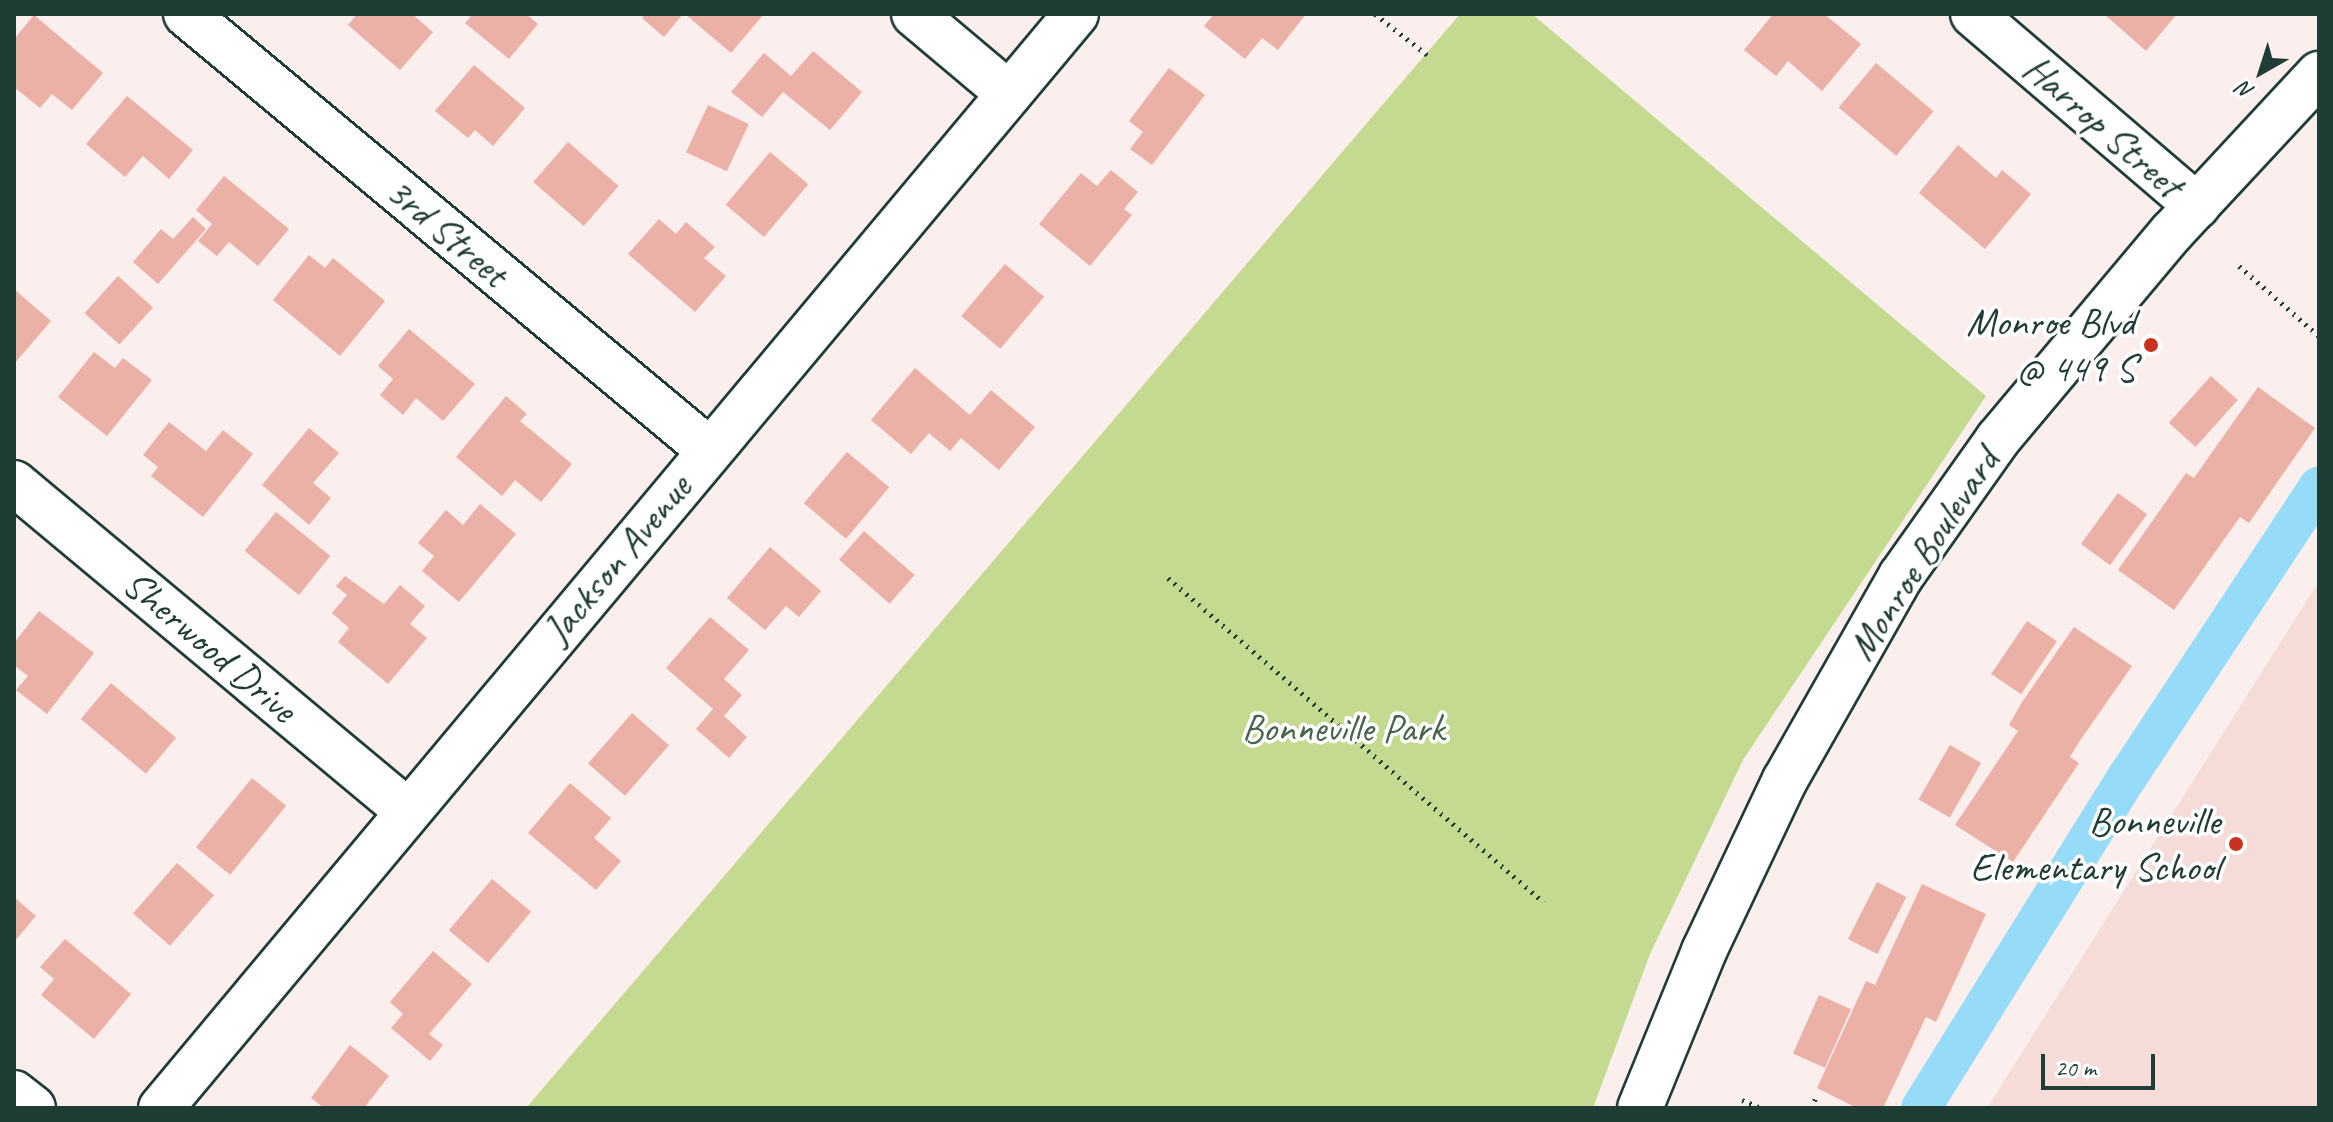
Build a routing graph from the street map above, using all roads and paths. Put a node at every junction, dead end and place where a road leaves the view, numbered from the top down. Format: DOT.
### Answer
graph roads {
  1 [pos="186,14"];
  2 [pos="914,14"];
  3 [pos="1076,14"];
  4 [pos="1375,14"];
  5 [pos="1973,14"];
  6 [pos="1430,57"];
  7 [pos="2319,74"];
  8 [pos="1009,94"];
  9 [pos="2197,206"];
  10 [pos="2239,266"];
  11 [pos="2319,336"];
  12 [pos="709,450"];
  13 [pos="14,483"];
  14 [pos="1168,578"];
  15 [pos="406,810"];
  16 [pos="1544,902"];
  17 [pos="14,1093"];
  18 [pos="1817,1095"];
  19 [pos="1742,1100"];
  20 [pos="33,1108"];
  21 [pos="161,1108"];
  22 [pos="1640,1108"];
  23 [pos="1762,1108"];
  24 [pos="1811,1108"];
  1 -- 12 [label="street, 3rd Street"];
  2 -- 8 [label="street"];
  3 -- 8 [label="street, Jackson Avenue"];
  4 -- 6 [label="path"];
  5 -- 9 [label="street, Harrop Street"];
  7 -- 9 [label="street, Monroe Boulevard"];
  8 -- 12 [label="street, Jackson Avenue"];
  9 -- 22 [label="street, Monroe Boulevard"];
  10 -- 11 [label="path"];
  12 -- 15 [label="street, Jackson Avenue"];
  13 -- 15 [label="street, Sherwood Drive"];
  14 -- 16 [label="path"];
  15 -- 21 [label="street, Jackson Avenue"];
  17 -- 20 [label="street"];
  18 -- 24 [label="path"];
  19 -- 23 [label="path"];
}
